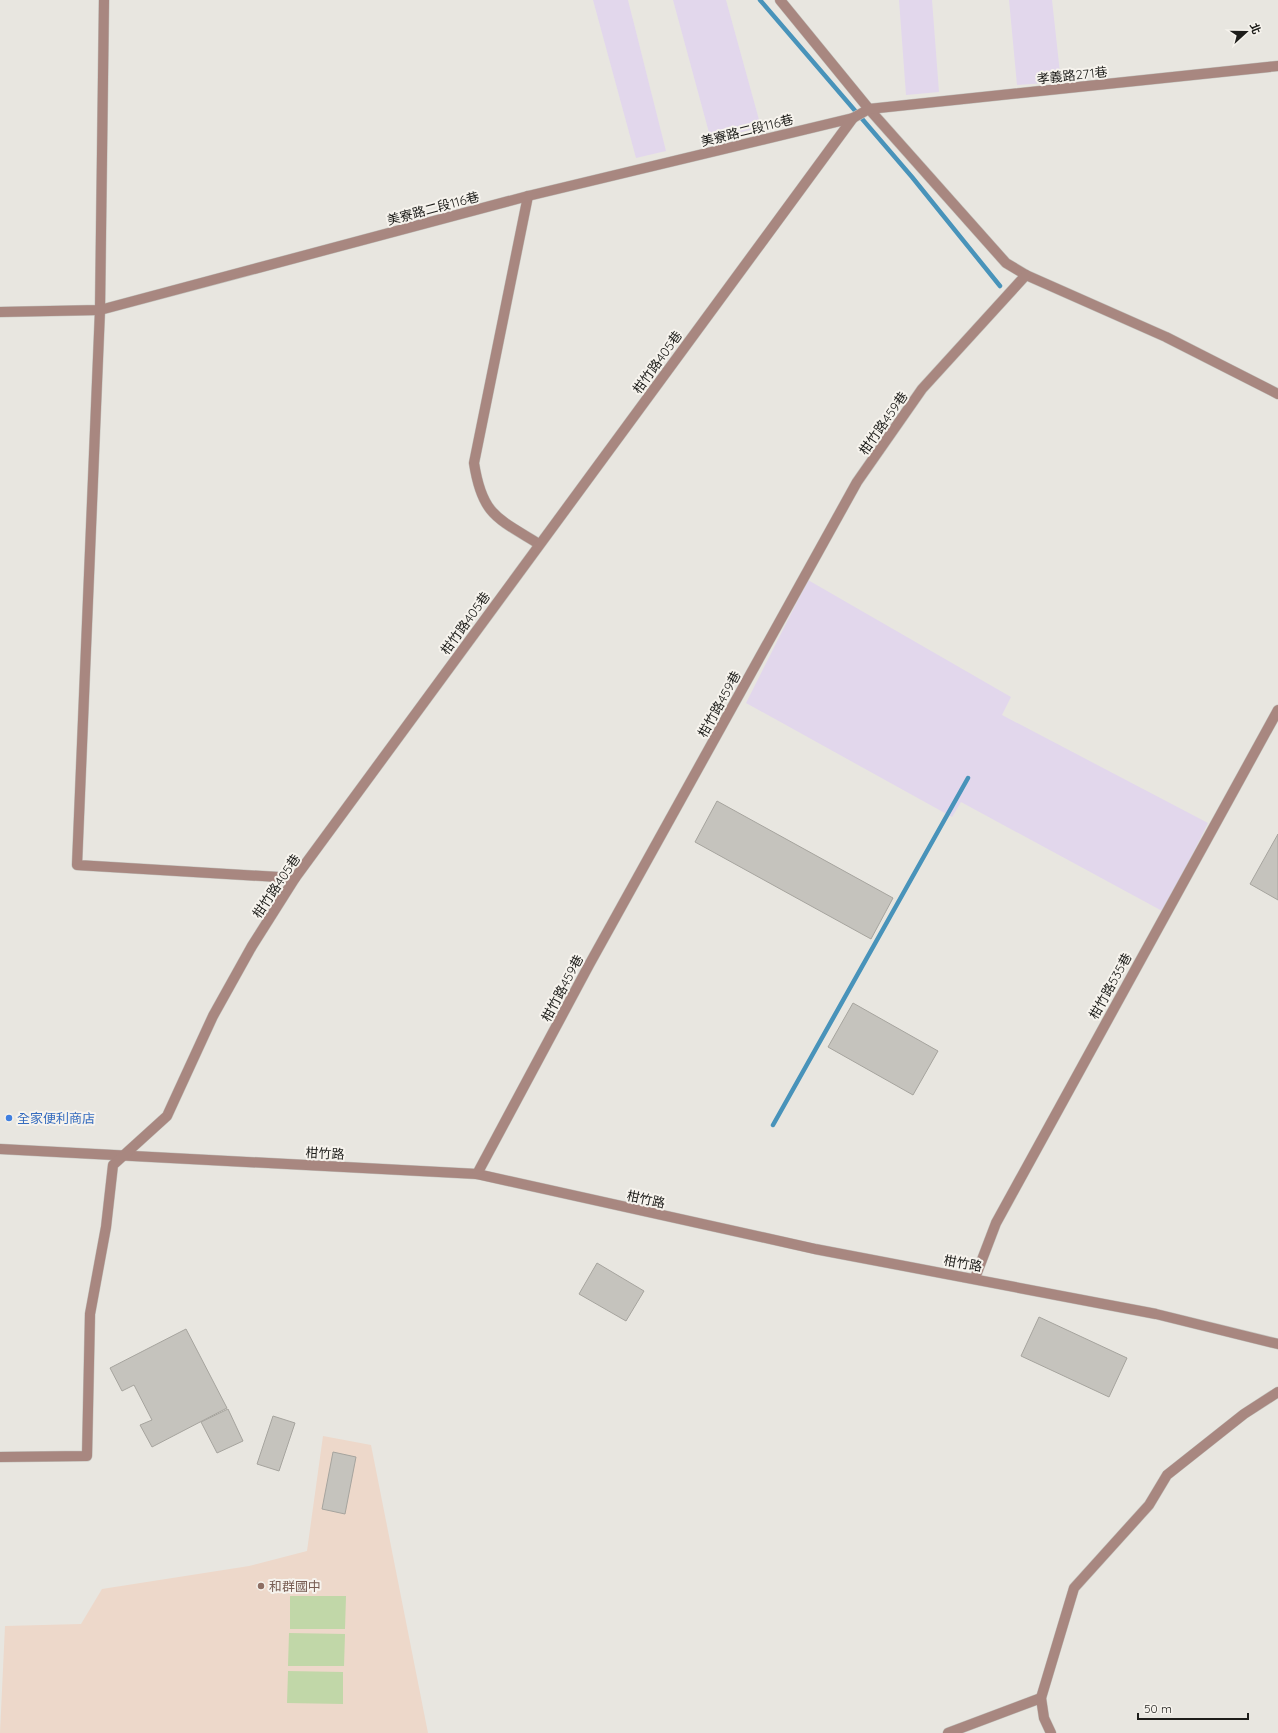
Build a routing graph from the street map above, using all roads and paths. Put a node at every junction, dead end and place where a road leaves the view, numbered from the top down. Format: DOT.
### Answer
graph roads {
  1 [pos="104,0"];
  2 [pos="780,0"];
  3 [pos="1278,66"];
  4 [pos="869,109"];
  5 [pos="853,118"];
  6 [pos="528,196"];
  7 [pos="1026,275"];
  8 [pos="100,310"];
  9 [pos="0,312"];
  10 [pos="1278,394"];
  11 [pos="539,544"];
  12 [pos="1278,710"];
  13 [pos="295,878"];
  14 [pos="0,1149"];
  15 [pos="123,1155"];
  16 [pos="477,1174"];
  17 [pos="976,1278"];
  18 [pos="1278,1344"];
  19 [pos="1278,1392"];
  20 [pos="0,1457"];
  21 [pos="1040,1698"];
  22 [pos="948,1733"];
  23 [pos="1051,1733"];
  1 -- 8 [label="street"];
  2 -- 4 [label="street"];
  3 -- 4 [label="street, 孝義路271巷"];
  4 -- 5 [label="street, 美寮路二段116巷"];
  4 -- 7 [label="street"];
  5 -- 6 [label="street, 美寮路二段116巷"];
  5 -- 11 [label="street, 柑竹路405巷"];
  6 -- 8 [label="street, 美寮路二段116巷"];
  6 -- 11 [label="street"];
  7 -- 10 [label="street"];
  7 -- 16 [label="street, 柑竹路459巷"];
  8 -- 9 [label="street, 美寮路二段116巷"];
  8 -- 13 [label="street"];
  11 -- 13 [label="street, 柑竹路405巷"];
  12 -- 17 [label="street, 柑竹路535巷"];
  13 -- 15 [label="street, 柑竹路405巷"];
  14 -- 15 [label="street, 柑竹路"];
  15 -- 16 [label="street, 柑竹路"];
  15 -- 20 [label="street, 柑竹路405巷"];
  16 -- 17 [label="street, 柑竹路"];
  17 -- 18 [label="street, 柑竹路"];
  19 -- 21 [label="street"];
  21 -- 22 [label="street"];
  21 -- 23 [label="street"];
}
